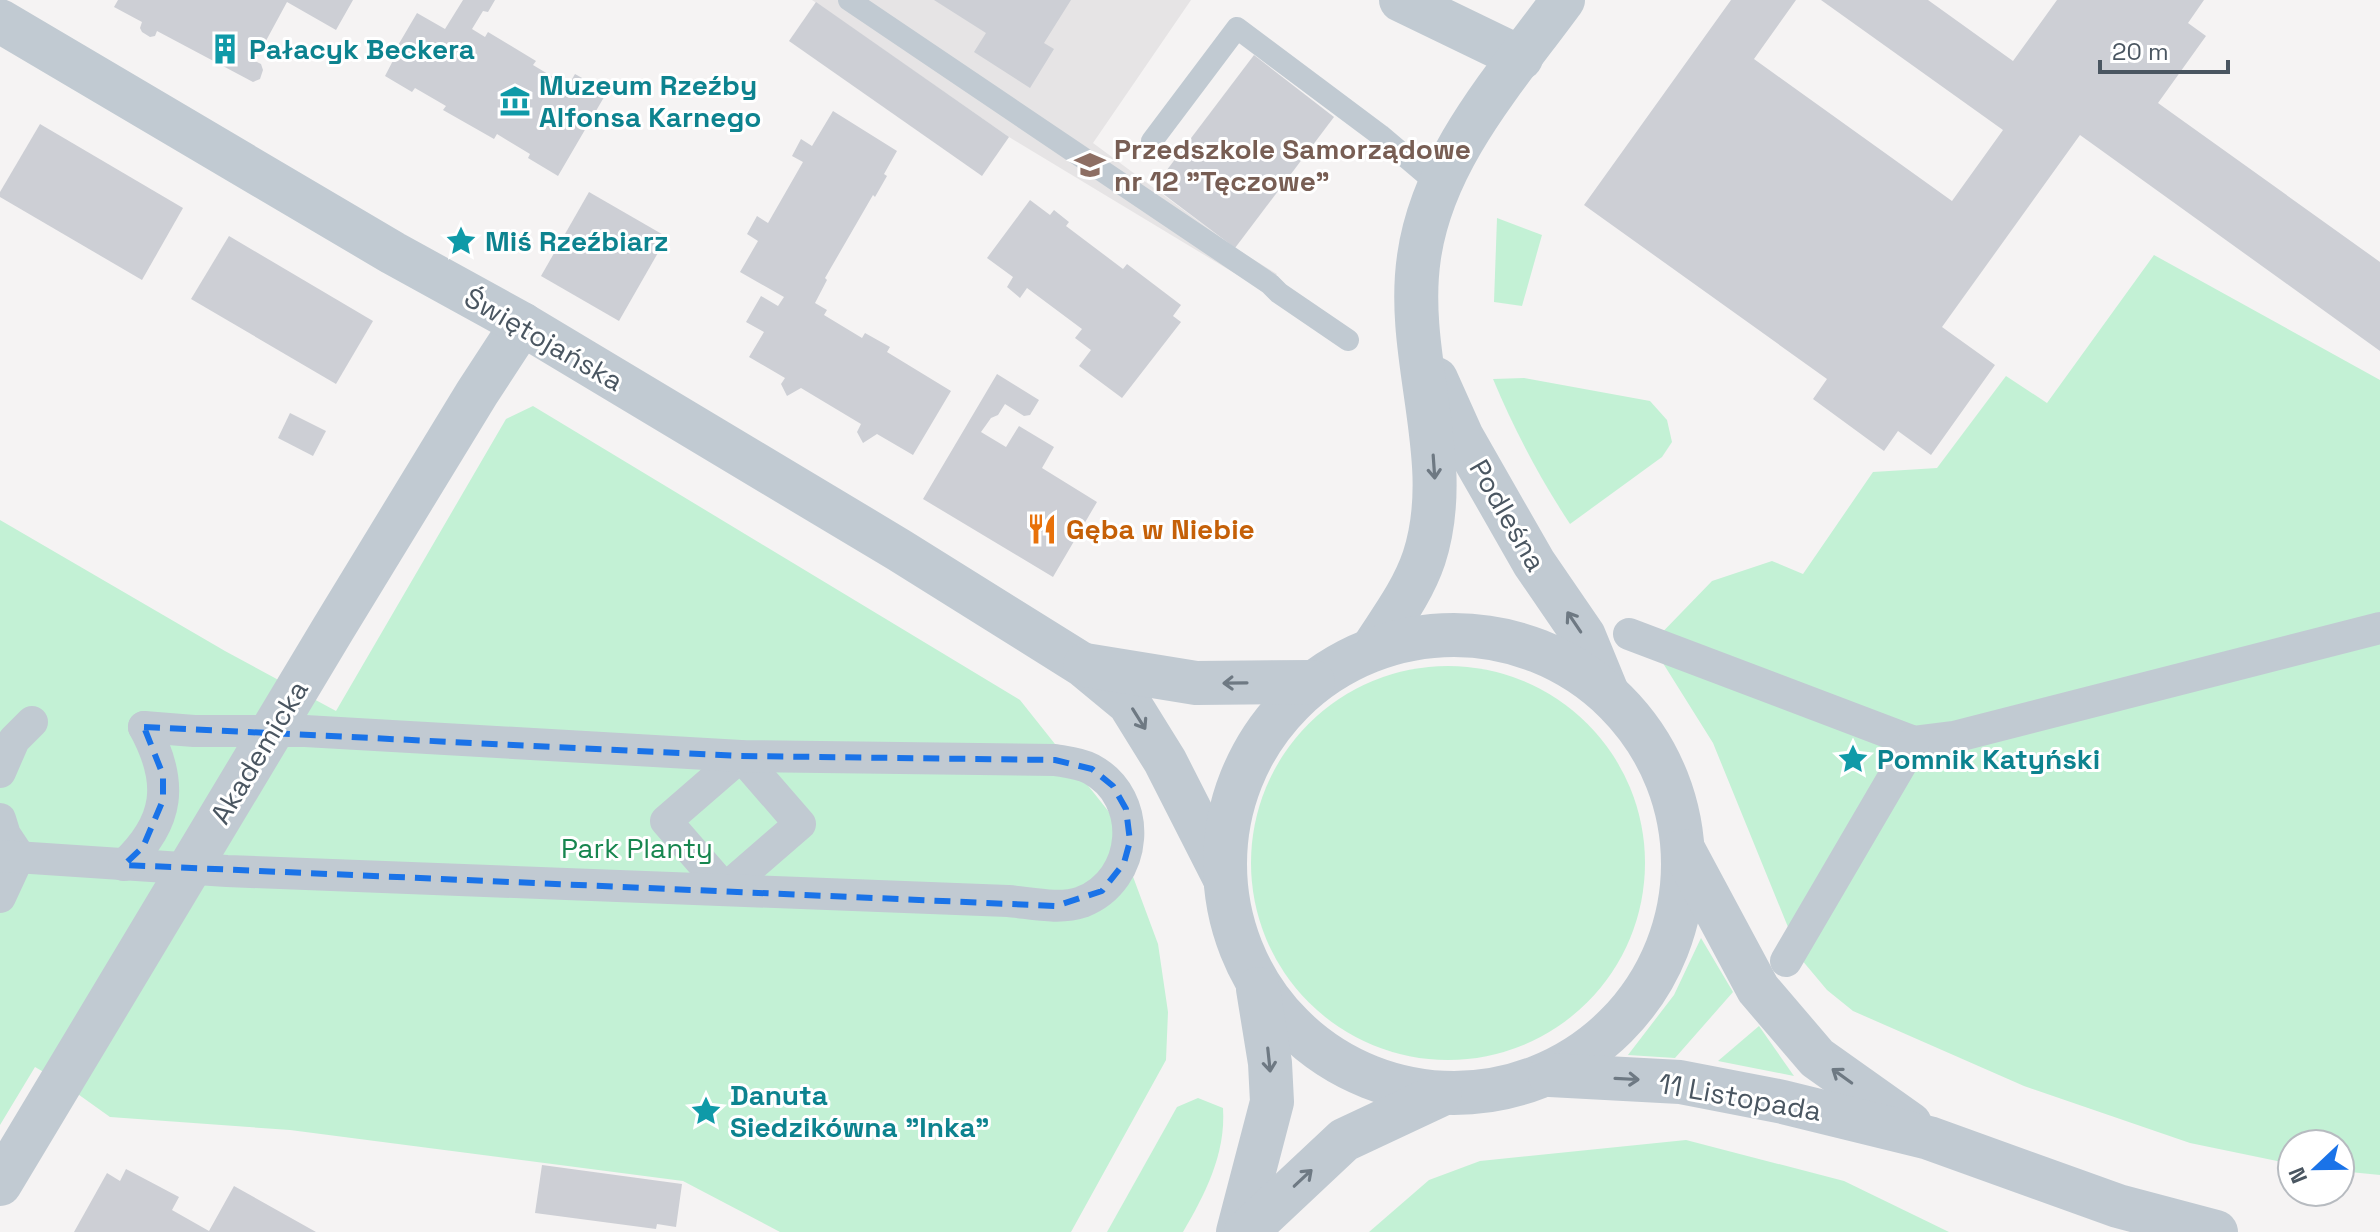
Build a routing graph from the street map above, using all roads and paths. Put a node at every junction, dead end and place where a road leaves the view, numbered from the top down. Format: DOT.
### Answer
graph roads {
  1 [pos="849,0"];
  2 [pos="1401,0"];
  3 [pos="1563,0"];
  4 [pos="0,21"];
  5 [pos="1521,58"];
  6 [pos="1152,141"];
  7 [pos="1440,186"];
  8 [pos="522,324"];
  9 [pos="1417,334"];
  10 [pos="1348,340"];
  11 [pos="2380,628"];
  12 [pos="1629,634"];
  13 [pos="1373,648"];
  14 [pos="1083,665"];
  15 [pos="1313,682"];
  16 [pos="1607,692"];
  17 [pos="32,722"];
  18 [pos="272,730"];
  19 [pos="1914,742"];
  20 [pos="741,756"];
  21 [pos="0,772"];
  22 [pos="0,819"];
  23 [pos="1684,851"];
  24 [pos="9,856"];
  25 [pos="124,865"];
  26 [pos="188,869"];
  27 [pos="1224,877"];
  28 [pos="725,889"];
  29 [pos="0,897"];
  30 [pos="1786,961"];
  31 [pos="1257,983"];
  32 [pos="1550,1075"];
  33 [pos="1440,1095"];
  34 [pos="1929,1138"];
  35 [pos="0,1184"];
  36 [pos="1238,1232"];
  37 [pos="1246,1232"];
  38 [pos="2216,1232"];
  1 -- 10 [label="lane"];
  2 -- 5 [label="street"];
  3 -- 5 [label="street, Podleśna"];
  4 -- 8 [label="street, Świętojańska"];
  5 -- 7 [label="street, Podleśna"];
  6 -- 7 [label="lane"];
  7 -- 9 [label="street, Podleśna"];
  8 -- 14 [label="street, Świętojańska"];
  8 -- 18 [label="street, Akademicka"];
  9 -- 13 [label="street, Podleśna, one-way"];
  16 -- 9 [label="street, Podleśna, one-way"];
  11 -- 19 [label="street"];
  12 -- 19 [label="street"];
  13 -- 15 [label="street"];
  13 -- 16 [label="street"];
  15 -- 14 [label="street, Świętojańska, one-way"];
  14 -- 27 [label="street, Świętojańska, one-way"];
  15 -- 27 [label="street"];
  16 -- 23 [label="street"];
  17 -- 21 [label="street"];
  18 -- 20 [label="street"];
  18 -- 25 [label="street"];
  18 -- 26 [label="street, Akademicka"];
  19 -- 30 [label="street"];
  20 -- 28 [label="street"];
  20 -- 28 [label="street"];
  20 -- 28 [label="street"];
  22 -- 24 [label="street"];
  23 -- 32 [label="street"];
  34 -- 23 [label="street, 11 Listopada, one-way"];
  24 -- 25 [label="street"];
  24 -- 29 [label="street"];
  25 -- 26 [label="street"];
  26 -- 28 [label="street"];
  26 -- 35 [label="street, Akademicka"];
  27 -- 31 [label="street"];
  31 -- 33 [label="street"];
  31 -- 36 [label="street, one-way"];
  32 -- 33 [label="street"];
  32 -- 34 [label="street, 11 Listopada, one-way"];
  37 -- 33 [label="street, one-way"];
  34 -- 38 [label="street, 11 Listopada"];
}
